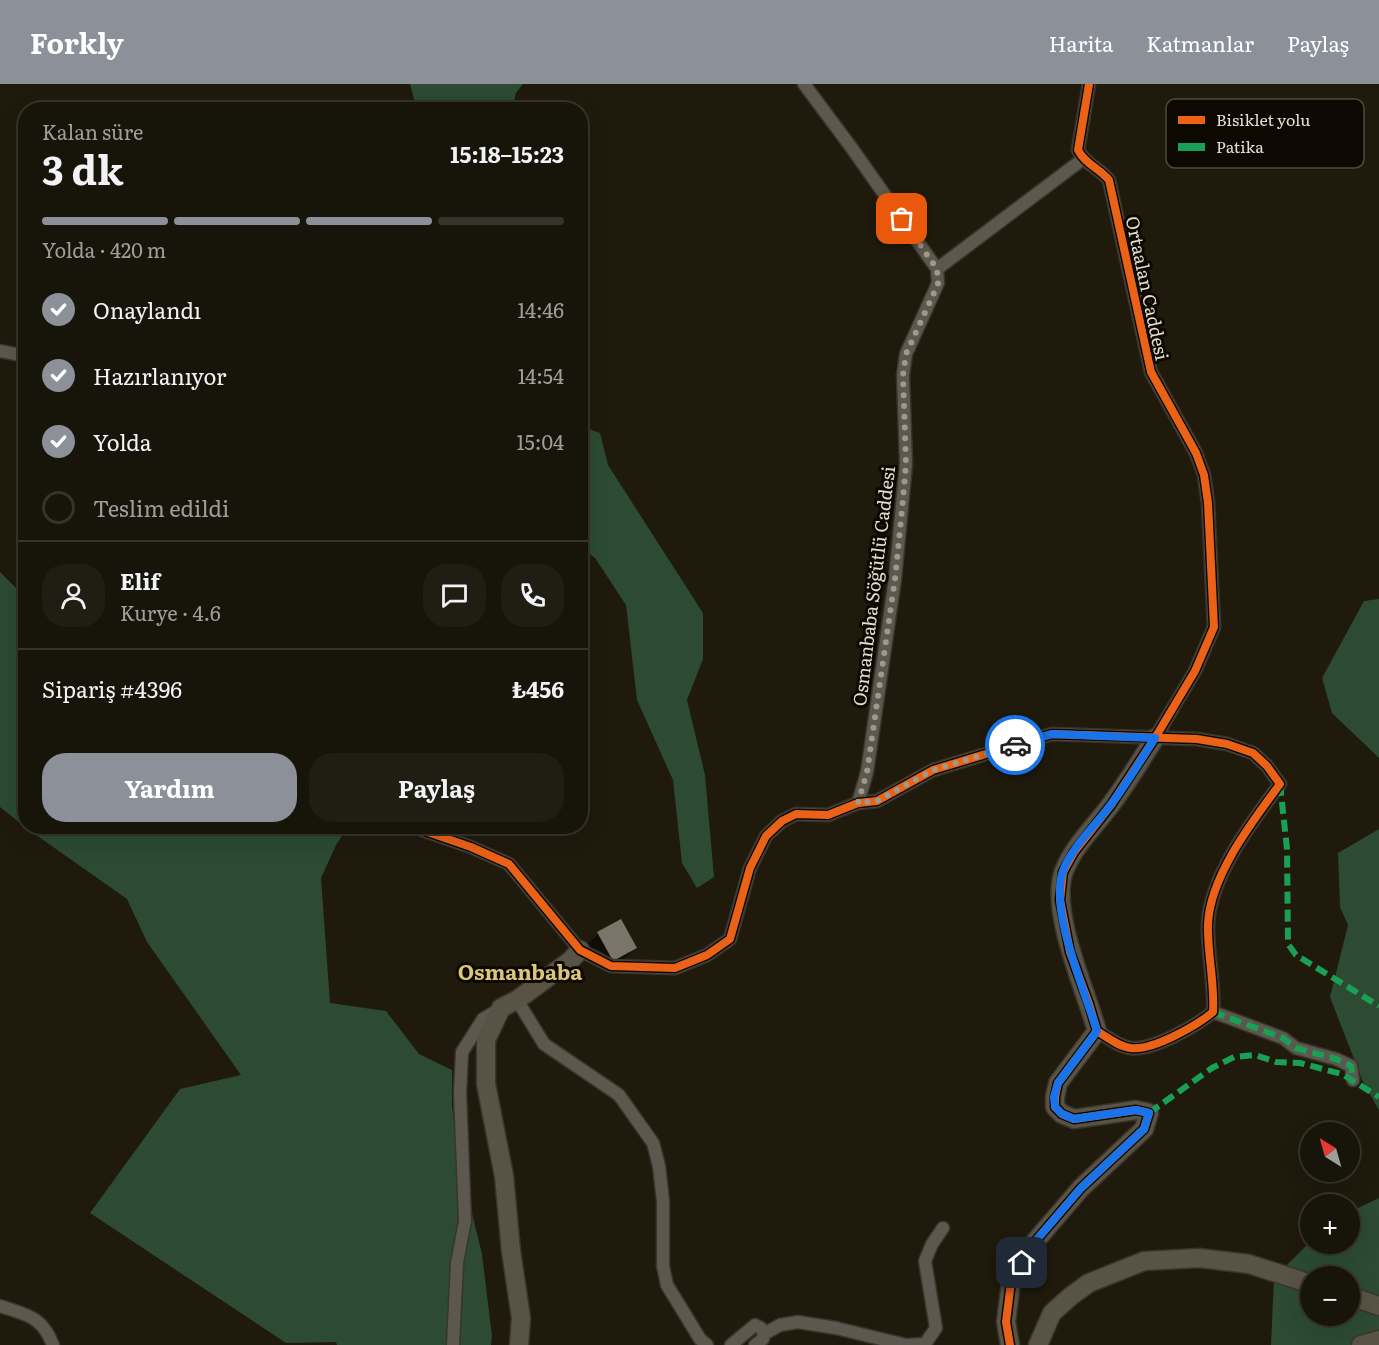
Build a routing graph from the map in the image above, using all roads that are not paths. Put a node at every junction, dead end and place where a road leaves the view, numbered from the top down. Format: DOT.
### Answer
graph roads {
  1 [pos="804,84"];
  2 [pos="1089,84"];
  3 [pos="1083,159"];
  4 [pos="937,269"];
  5 [pos="0,351"];
  6 [pos="18,354"];
  7 [pos="1155,738"];
  8 [pos="858,803"];
  9 [pos="433,834"];
  10 [pos="580,950"];
  11 [pos="509,1004"];
  12 [pos="1213,1012"];
  13 [pos="1097,1031"];
  14 [pos="1353,1080"];
  15 [pos="943,1228"];
  16 [pos="1300,1280"];
  17 [pos="1360,1299"];
  18 [pos="0,1306"];
  19 [pos="1379,1306"];
  20 [pos="764,1334"];
  21 [pos="1379,1340"];
  22 [pos="53,1345"];
  23 [pos="453,1345"];
  24 [pos="519,1345"];
  25 [pos="707,1345"];
  26 [pos="731,1345"];
  27 [pos="755,1345"];
  28 [pos="1010,1345"];
  29 [pos="1038,1345"];
  30 [pos="1361,1345"];
  1 -- 4 [label="street"];
  2 -- 3 [label="street"];
  3 -- 4 [label="street"];
  3 -- 7 [label="street, Ortaalan Caddesi"];
  4 -- 8 [label="street, Osmanbaba Söğütlü Caddesi"];
  5 -- 6 [label="street"];
  7 -- 8 [label="street"];
  7 -- 12 [label="street"];
  7 -- 13 [label="street"];
  8 -- 10 [label="street"];
  9 -- 10 [label="street"];
  10 -- 11 [label="street"];
  11 -- 23 [label="street"];
  11 -- 24 [label="street"];
  11 -- 25 [label="street"];
  12 -- 13 [label="street"];
  12 -- 14 [label="street"];
  13 -- 28 [label="street"];
  15 -- 20 [label="street"];
  16 -- 29 [label="street"];
  17 -- 19 [label="street"];
  18 -- 22 [label="street"];
  20 -- 26 [label="street"];
  20 -- 27 [label="street"];
  21 -- 30 [label="street"];
}
